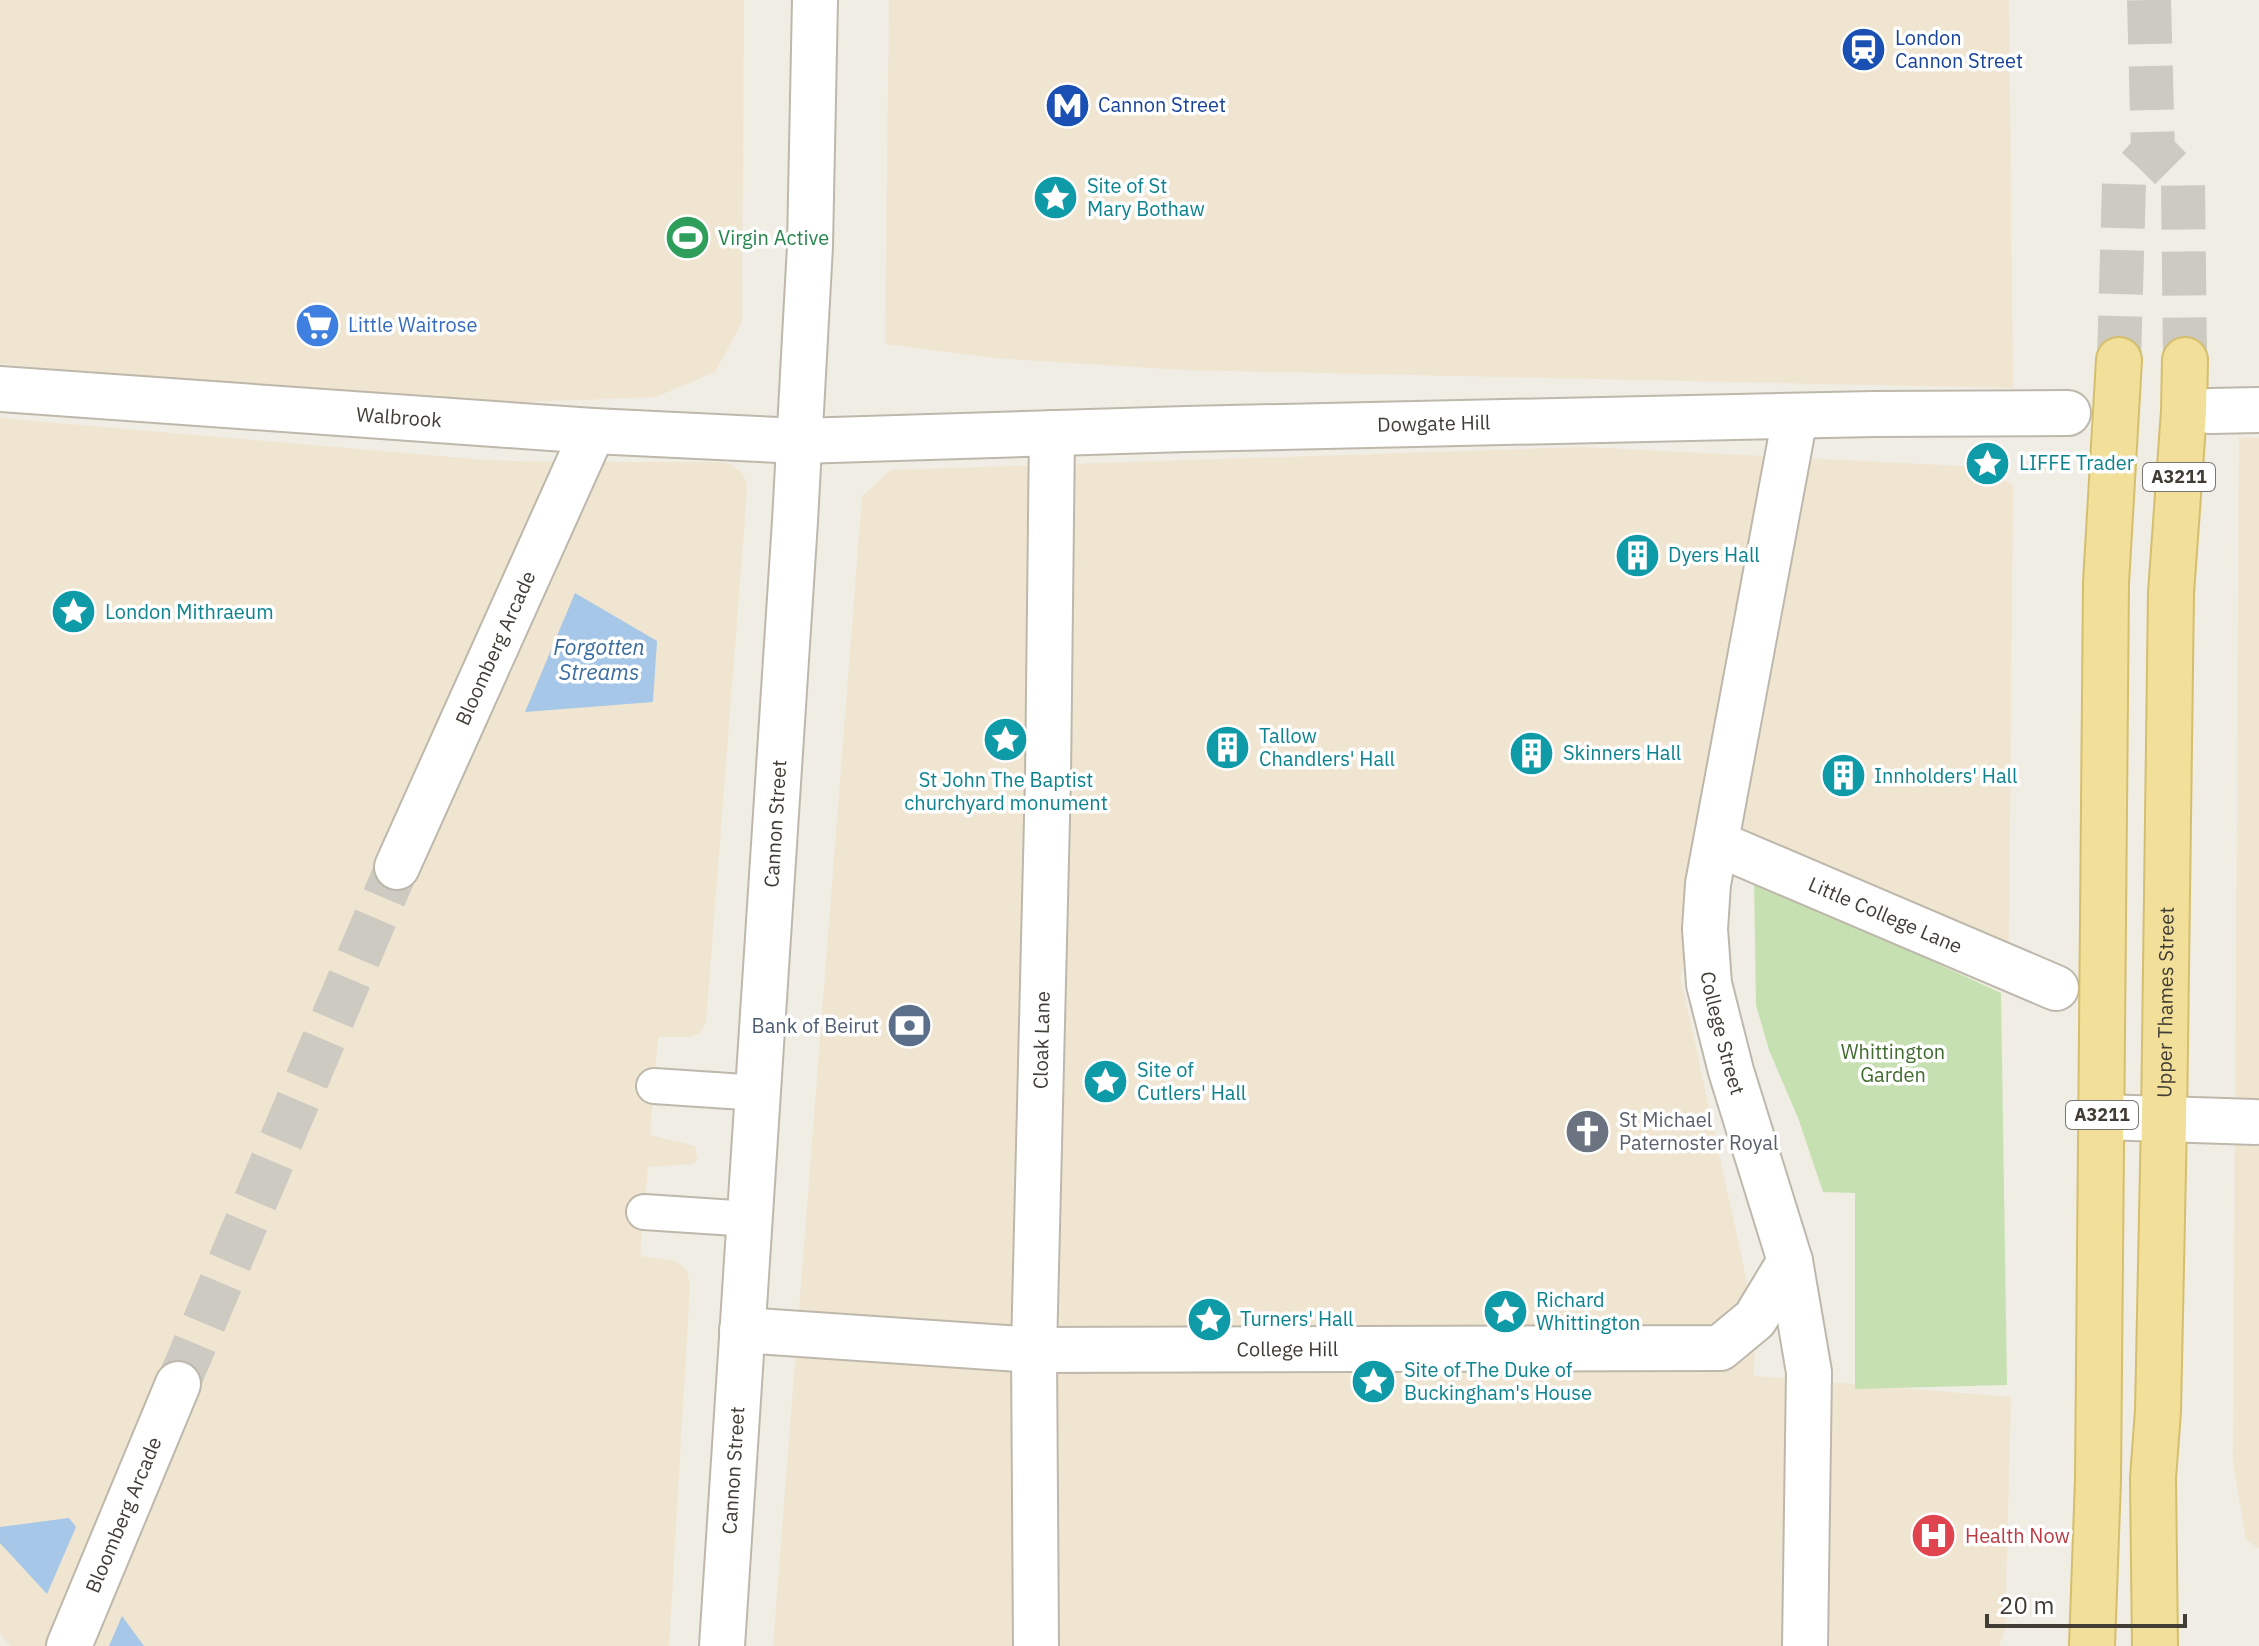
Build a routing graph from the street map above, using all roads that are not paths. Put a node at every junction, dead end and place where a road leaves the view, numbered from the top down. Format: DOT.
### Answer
graph roads {
  1 [pos="815,0"];
  2 [pos="2119,360"];
  3 [pos="2185,360"];
  4 [pos="0,389"];
  5 [pos="2259,410"];
  6 [pos="2210,411"];
  7 [pos="2068,413"];
  8 [pos="1795,417"];
  9 [pos="593,431"];
  10 [pos="1052,433"];
  11 [pos="800,441"];
  12 [pos="1716,843"];
  13 [pos="397,867"];
  14 [pos="2056,988"];
  15 [pos="654,1086"];
  16 [pos="759,1093"];
  17 [pos="2102,1117"];
  18 [pos="2164,1120"];
  19 [pos="2255,1122"];
  20 [pos="644,1212"];
  21 [pos="750,1219"];
  22 [pos="1790,1261"];
  23 [pos="742,1330"];
  24 [pos="1034,1350"];
  25 [pos="178,1384"];
  26 [pos="69,1646"];
  27 [pos="722,1646"];
  28 [pos="1036,1646"];
  29 [pos="1805,1646"];
  30 [pos="2092,1646"];
  31 [pos="2155,1646"];
  1 -- 11 [label="street, Cannon Street"];
  2 -- 17 [label="main road, A3211"];
  3 -- 18 [label="main road, Upper Thames Street / A3211"];
  4 -- 9 [label="street, Walbrook"];
  5 -- 6 [label="street"];
  7 -- 8 [label="street, Dowgate Hill"];
  8 -- 10 [label="street, Dowgate Hill"];
  8 -- 12 [label="street, College Street"];
  9 -- 11 [label="street, Walbrook"];
  9 -- 13 [label="street, Bloomberg Arcade"];
  10 -- 11 [label="street, Dowgate Hill"];
  10 -- 24 [label="street, Cloak Lane"];
  11 -- 16 [label="street, Cannon Street"];
  12 -- 14 [label="street, Little College Lane"];
  12 -- 22 [label="street, College Street"];
  15 -- 16 [label="lane"];
  16 -- 21 [label="street, Cannon Street"];
  17 -- 18 [label="street"];
  17 -- 30 [label="main road, A3211"];
  18 -- 19 [label="street"];
  18 -- 31 [label="main road, Upper Thames Street / A3211"];
  20 -- 21 [label="lane"];
  21 -- 23 [label="street, Cannon Street"];
  22 -- 24 [label="street, College Hill"];
  22 -- 29 [label="street, College Street"];
  23 -- 24 [label="street, College Hill"];
  23 -- 27 [label="street, Cannon Street"];
  24 -- 28 [label="street, Cloak Lane"];
  25 -- 26 [label="street, Bloomberg Arcade"];
}
